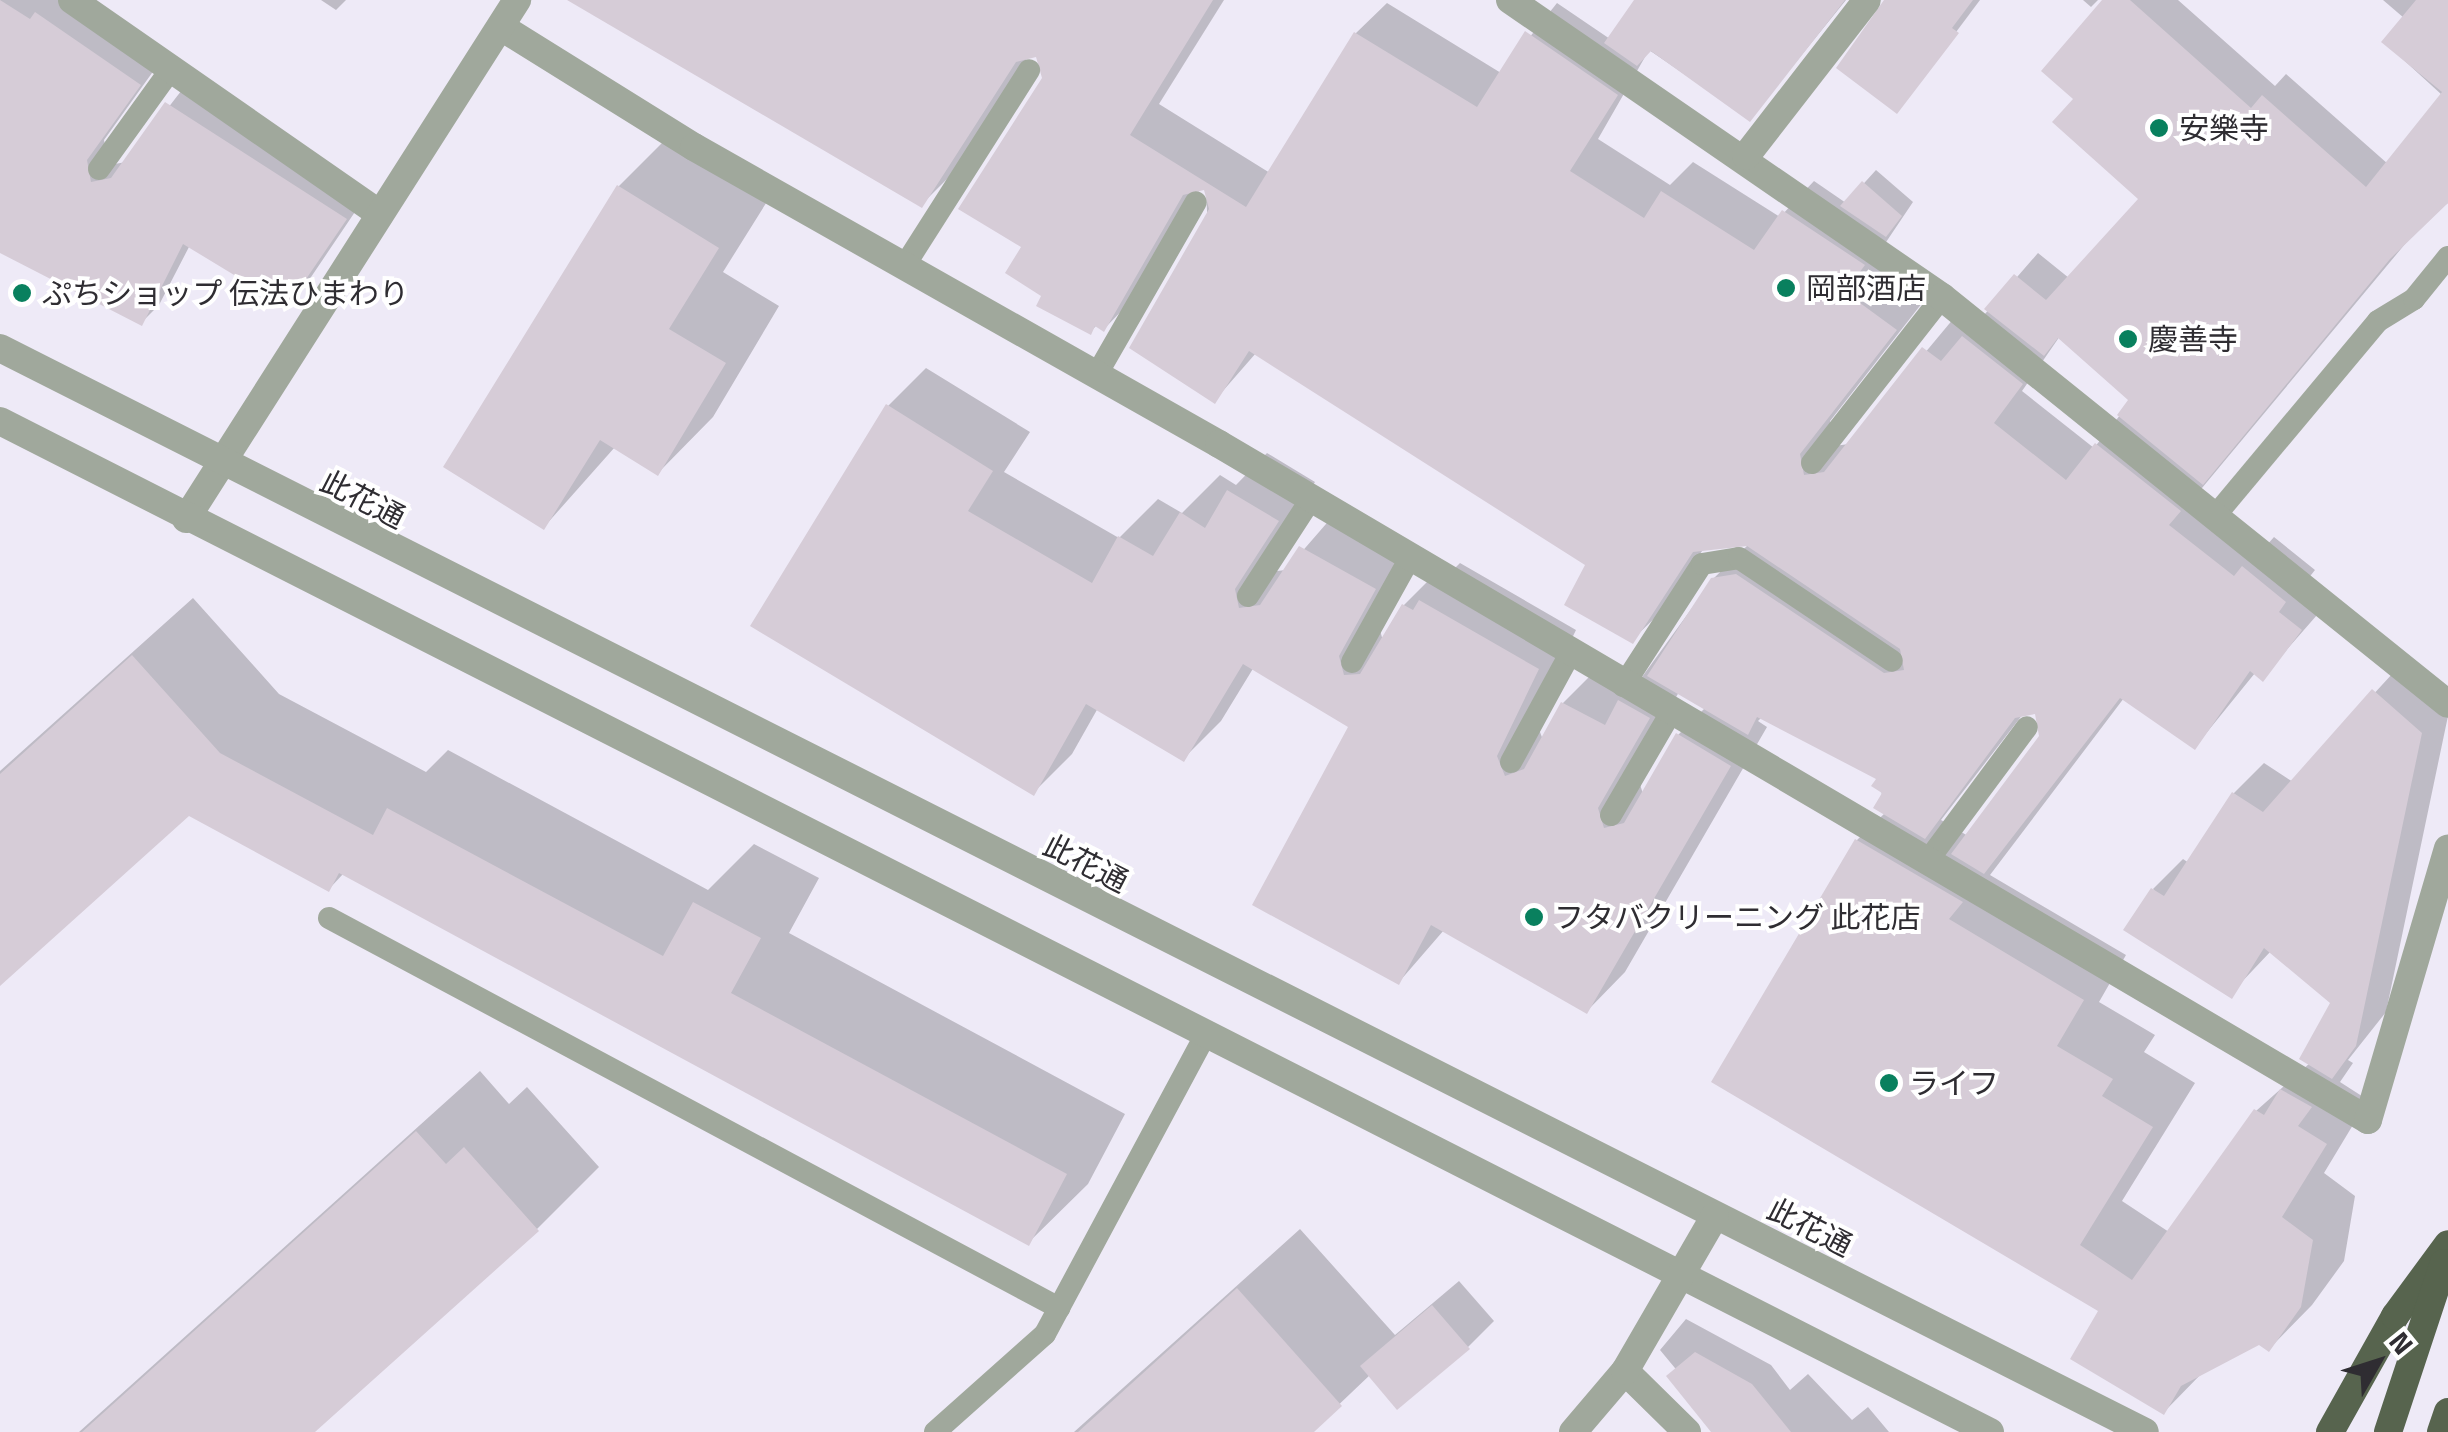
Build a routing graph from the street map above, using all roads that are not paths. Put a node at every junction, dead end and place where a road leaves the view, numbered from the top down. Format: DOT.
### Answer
graph roads {
  1 [pos="72,0"];
  2 [pos="517,0"];
  3 [pos="1510,0"];
  4 [pos="1866,0"];
  5 [pos="501,26"];
  6 [pos="170,69"];
  7 [pos="1030,70"];
  8 [pos="1746,156"];
  9 [pos="98,169"];
  10 [pos="1196,202"];
  11 [pos="380,214"];
  12 [pos="2448,257"];
  13 [pos="906,265"];
  14 [pos="1942,297"];
  15 [pos="0,348"];
  16 [pos="1097,374"];
  17 [pos="0,421"];
  18 [pos="220,461"];
  19 [pos="1812,464"];
  20 [pos="1311,499"];
  21 [pos="2214,516"];
  22 [pos="186,519"];
  23 [pos="1410,558"];
  24 [pos="1248,596"];
  25 [pos="1570,654"];
  26 [pos="1352,662"];
  27 [pos="1892,662"];
  28 [pos="1622,686"];
  29 [pos="2448,704"];
  30 [pos="1670,714"];
  31 [pos="2027,726"];
  32 [pos="1512,762"];
  33 [pos="1611,815"];
  34 [pos="2448,848"];
  35 [pos="1926,863"];
  36 [pos="329,918"];
  37 [pos="1204,1036"];
  38 [pos="1715,1216"];
  39 [pos="2448,1247"];
  40 [pos="1682,1277"];
  41 [pos="1059,1308"];
  42 [pos="1624,1371"];
  43 [pos="2448,1412"];
  44 [pos="935,1432"];
  45 [pos="1573,1432"];
  46 [pos="1687,1432"];
  47 [pos="1990,1432"];
  48 [pos="2145,1432"];
  49 [pos="2330,1432"];
  50 [pos="2388,1432"];
  51 [pos="2441,1432"];
  1 -- 6 [label="street"];
  2 -- 5 [label="street"];
  3 -- 8 [label="street"];
  4 -- 8 [label="street"];
  5 -- 11 [label="street"];
  5 -- 13 [label="street"];
  6 -- 9 [label="lane"];
  6 -- 11 [label="street"];
  7 -- 13 [label="lane"];
  8 -- 14 [label="street"];
  10 -- 16 [label="lane"];
  11 -- 18 [label="street"];
  12 -- 21 [label="lane"];
  13 -- 16 [label="street"];
  14 -- 19 [label="lane"];
  14 -- 21 [label="street"];
  15 -- 18 [label="street, 此花通"];
  16 -- 20 [label="street"];
  17 -- 22 [label="street"];
  18 -- 22 [label="street"];
  18 -- 38 [label="street, 此花通"];
  20 -- 23 [label="street"];
  20 -- 24 [label="lane"];
  21 -- 29 [label="street"];
  22 -- 37 [label="street"];
  23 -- 25 [label="street"];
  23 -- 26 [label="lane"];
  25 -- 28 [label="street"];
  25 -- 32 [label="lane"];
  27 -- 28 [label="lane"];
  28 -- 30 [label="street"];
  30 -- 33 [label="lane"];
  30 -- 35 [label="street"];
  31 -- 35 [label="lane"];
  34 -- 35 [label="street"];
  36 -- 41 [label="lane"];
  37 -- 40 [label="street"];
  37 -- 41 [label="lane"];
  38 -- 40 [label="street"];
  38 -- 48 [label="street, 此花通"];
  39 -- 49 [label="highway"];
  39 -- 50 [label="highway"];
  40 -- 42 [label="street"];
  40 -- 47 [label="street"];
  41 -- 44 [label="lane"];
  42 -- 45 [label="street"];
  42 -- 46 [label="street"];
  43 -- 51 [label="highway"];
}
